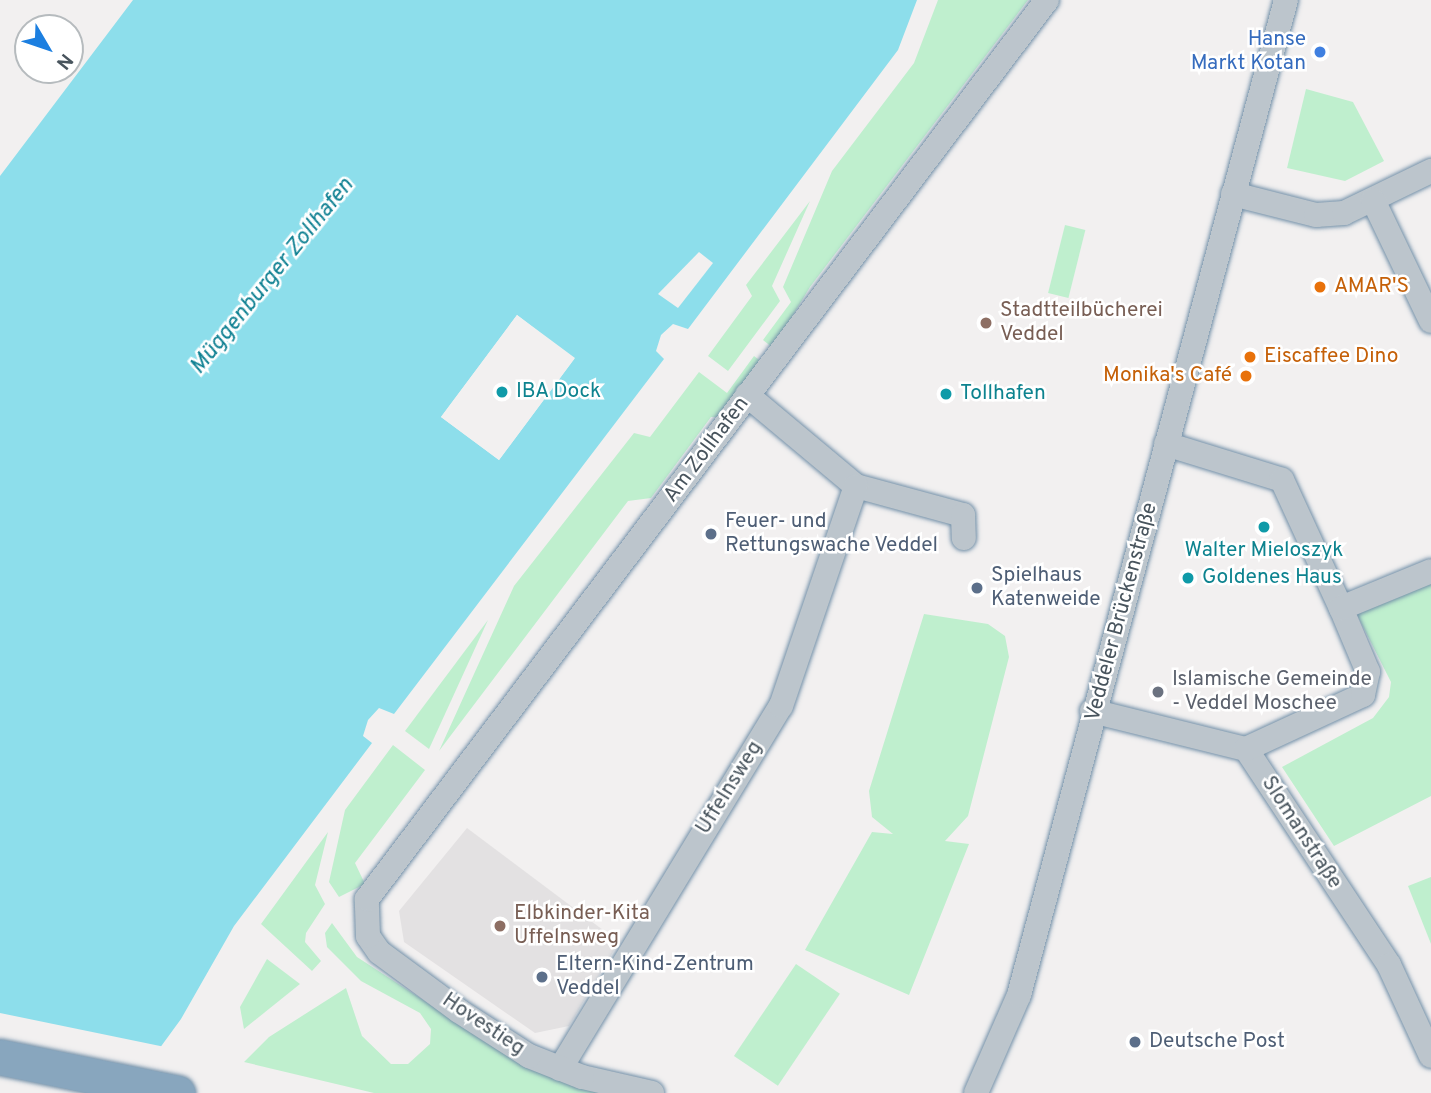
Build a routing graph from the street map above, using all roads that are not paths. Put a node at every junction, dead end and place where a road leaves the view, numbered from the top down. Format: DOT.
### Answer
graph roads {
  1 [pos="1047,0"];
  2 [pos="1286,0"];
  3 [pos="1431,171"];
  4 [pos="1233,194"];
  5 [pos="1373,200"];
  6 [pos="1431,321"];
  7 [pos="747,395"];
  8 [pos="1166,443"];
  9 [pos="856,486"];
  10 [pos="964,538"];
  11 [pos="1431,571"];
  12 [pos="1341,608"];
  13 [pos="1092,711"];
  14 [pos="1246,749"];
  15 [pos="367,899"];
  16 [pos="1431,1056"];
  17 [pos="0,1057"];
  18 [pos="560,1069"];
  19 [pos="177,1093"];
  20 [pos="652,1093"];
  21 [pos="976,1093"];
  1 -- 7 [label="street, Am Zollhafen"];
  2 -- 4 [label="street, Veddeler Brückenstraße"];
  3 -- 5 [label="street"];
  4 -- 5 [label="street"];
  4 -- 8 [label="street, Veddeler Brückenstraße"];
  5 -- 6 [label="street"];
  7 -- 9 [label="street"];
  7 -- 15 [label="street, Am Zollhafen"];
  8 -- 12 [label="street"];
  8 -- 13 [label="street, Veddeler Brückenstraße"];
  9 -- 10 [label="street"];
  9 -- 18 [label="street, Uffelnsweg"];
  11 -- 12 [label="street"];
  12 -- 14 [label="street"];
  13 -- 14 [label="street"];
  13 -- 21 [label="street, Veddeler Brückenstraße"];
  14 -- 16 [label="street, Slomanstraße"];
  15 -- 18 [label="street, Hovestieg"];
  17 -- 19 [label="highway"];
  18 -- 20 [label="street, Hovestieg"];
}
